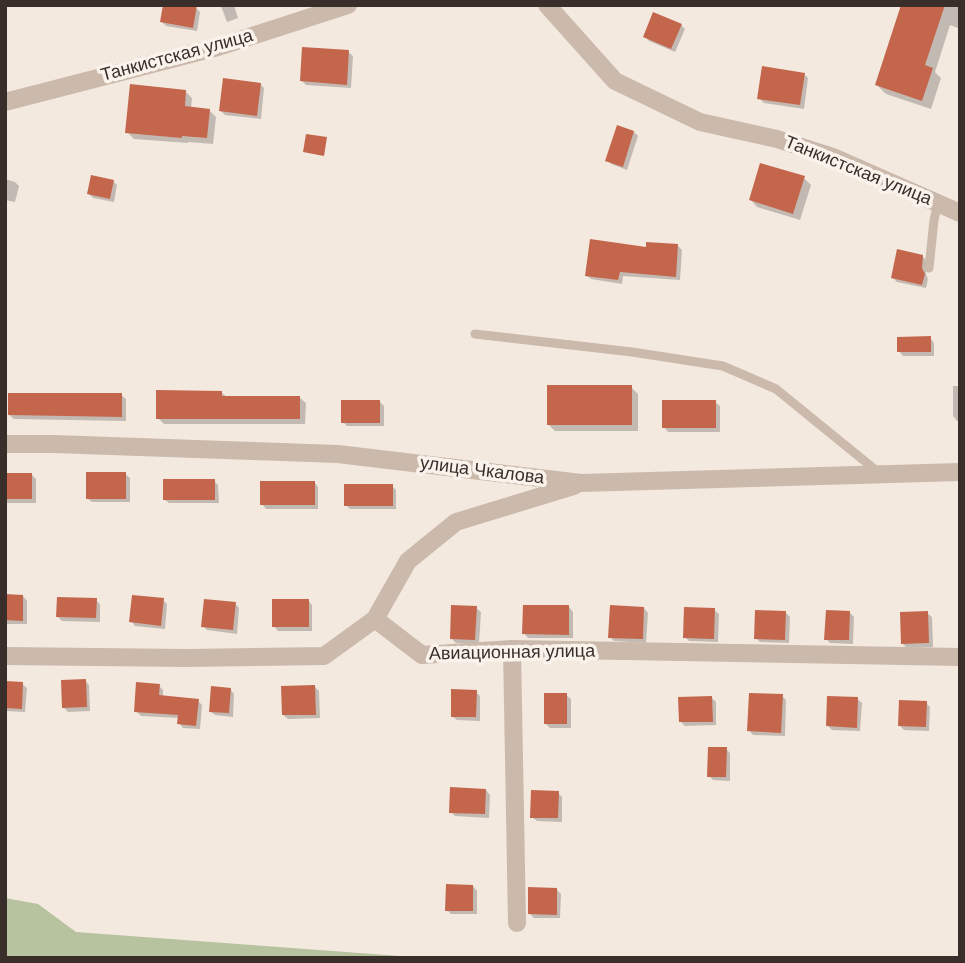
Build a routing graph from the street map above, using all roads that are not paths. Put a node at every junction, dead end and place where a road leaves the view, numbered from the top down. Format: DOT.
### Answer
graph roads {
  1 [pos="348,5"];
  2 [pos="547,5"];
  3 [pos="5,102"];
  4 [pos="938,203"];
  5 [pos="960,213"];
  6 [pos="929,268"];
  7 [pos="475,334"];
  8 [pos="5,444"];
  9 [pos="960,472"];
  10 [pos="880,474"];
  11 [pos="581,483"];
  12 [pos="374,619"];
  13 [pos="512,649"];
  14 [pos="5,656"];
  15 [pos="960,657"];
  16 [pos="517,923"];
  1 -- 3 [label="street, Танкистская улица"];
  2 -- 4 [label="street, Танкистская улица"];
  4 -- 5 [label="street, Танкистская улица"];
  4 -- 6 [label="lane"];
  7 -- 10 [label="lane"];
  8 -- 11 [label="street, улица Чкалова"];
  9 -- 10 [label="street, улица Чкалова"];
  10 -- 11 [label="street, улица Чкалова"];
  11 -- 12 [label="street"];
  12 -- 13 [label="street, Авиационная улица"];
  12 -- 14 [label="street"];
  13 -- 15 [label="street, Авиационная улица"];
  13 -- 16 [label="street"];
}
